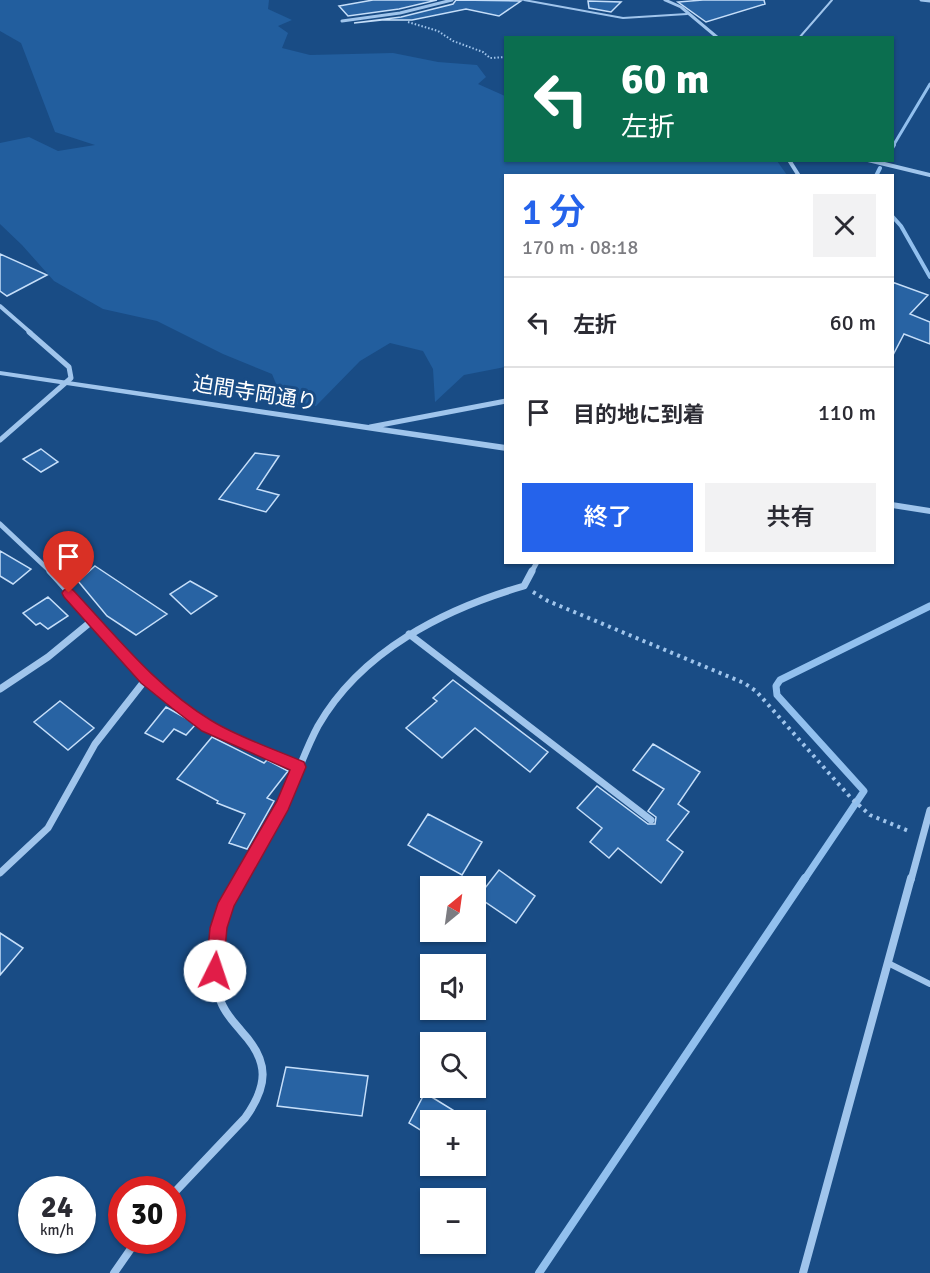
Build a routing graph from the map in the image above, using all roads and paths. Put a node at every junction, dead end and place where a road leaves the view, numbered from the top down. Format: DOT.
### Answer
graph roads {
  1 [pos="452,0"];
  2 [pos="524,0"];
  3 [pos="665,0"];
  4 [pos="684,0"];
  5 [pos="832,0"];
  6 [pos="921,0"];
  7 [pos="930,2"];
  8 [pos="681,7"];
  9 [pos="400,13"];
  10 [pos="687,14"];
  11 [pos="342,21"];
  12 [pos="715,36"];
  13 [pos="801,36"];
  14 [pos="504,57"];
  15 [pos="876,162"];
  16 [pos="930,175"];
  17 [pos="0,306"];
  18 [pos="0,373"];
  19 [pos="67,383"];
  20 [pos="504,401"];
  21 [pos="366,428"];
  22 [pos="0,440"];
  23 [pos="504,448"];
  24 [pos="894,505"];
  25 [pos="930,511"];
  26 [pos="0,524"];
  27 [pos="536,564"];
  28 [pos="524,586"];
  29 [pos="93,620"];
  30 [pos="409,634"];
  31 [pos="146,679"];
  32 [pos="0,689"];
  33 [pos="298,767"];
  34 [pos="930,810"];
  35 [pos="651,820"];
  36 [pos="923,837"];
  37 [pos="0,873"];
  38 [pos="888,963"];
  39 [pos="930,984"];
  40 [pos="186,1180"];
  41 [pos="127,1254"];
  42 [pos="114,1273"];
  43 [pos="803,1273"];
  1 -- 9 [label="street"];
  2 -- 10 [label="lane"];
  3 -- 8 [label="street"];
  4 -- 8 [label="street"];
  5 -- 13 [label="lane"];
  6 -- 7 [label="street"];
  8 -- 10 [label="street"];
  9 -- 11 [label="street"];
  9 -- 14 [label="path"];
  10 -- 12 [label="street"];
  15 -- 16 [label="street"];
  17 -- 19 [label="street"];
  18 -- 19 [label="street, 迫間寺岡通り"];
  19 -- 21 [label="street, 迫間寺岡通り"];
  19 -- 22 [label="street"];
  20 -- 21 [label="street"];
  21 -- 23 [label="street, 迫間寺岡通り"];
  24 -- 25 [label="street"];
  26 -- 29 [label="street"];
  27 -- 28 [label="street"];
  28 -- 30 [label="street"];
  28 -- 36 [label="path"];
  29 -- 31 [label="street"];
  29 -- 32 [label="street"];
  30 -- 33 [label="street"];
  30 -- 35 [label="street"];
  31 -- 33 [label="street"];
  31 -- 37 [label="street"];
  33 -- 40 [label="street"];
  34 -- 36 [label="street"];
  36 -- 38 [label="street"];
  38 -- 39 [label="lane"];
  38 -- 43 [label="street"];
  41 -- 42 [label="street"];
}
